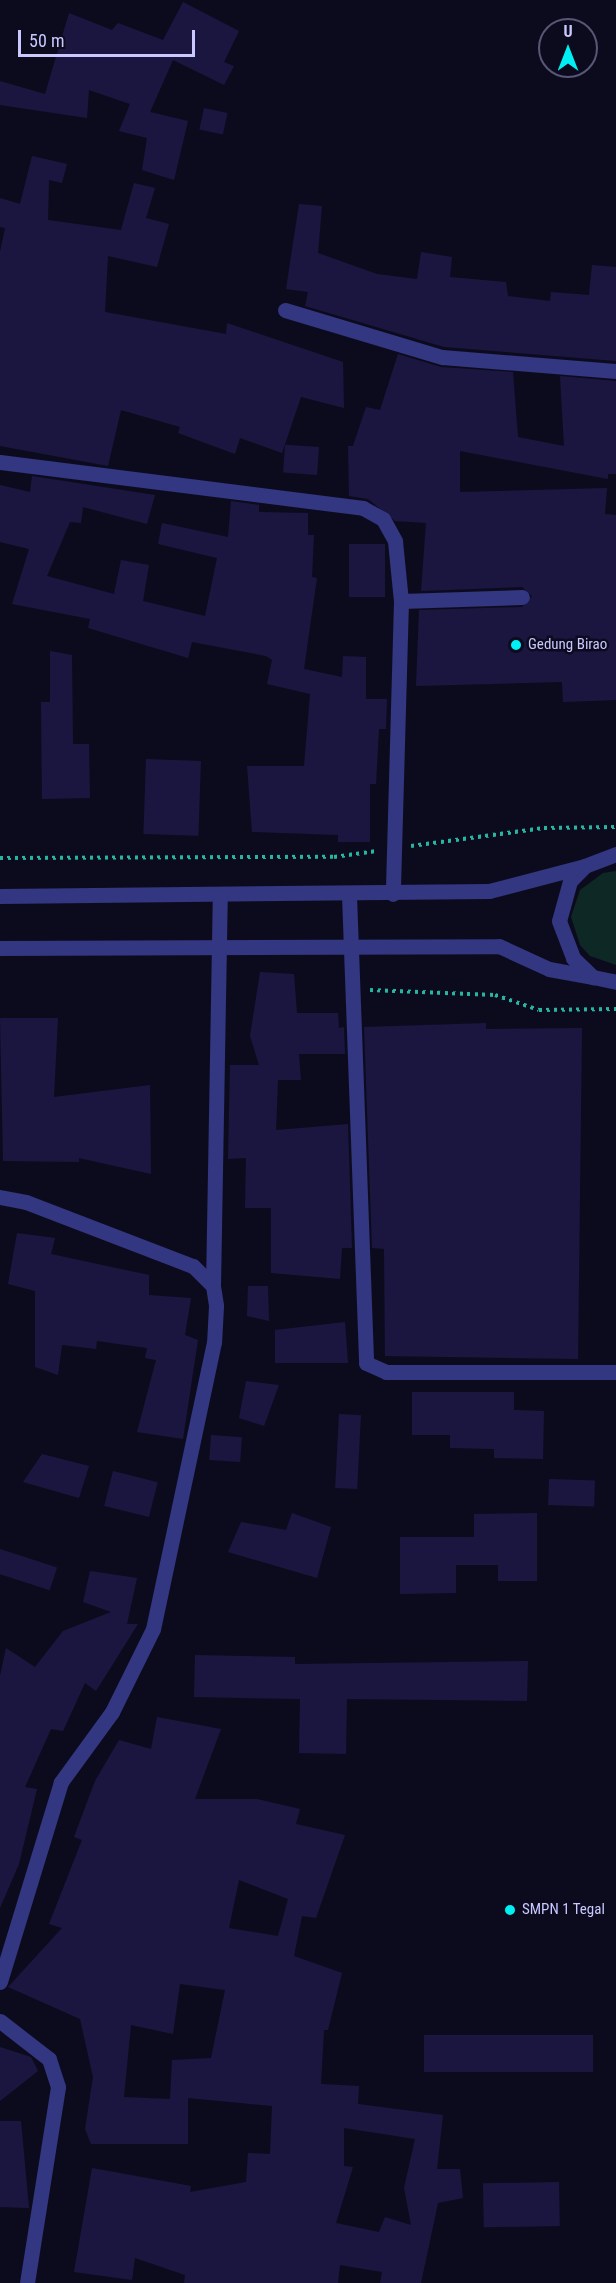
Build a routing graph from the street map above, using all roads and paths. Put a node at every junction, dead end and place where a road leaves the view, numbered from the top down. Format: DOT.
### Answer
graph roads {
  1 [pos="285,310"];
  2 [pos="616,371"];
  3 [pos="0,462"];
  4 [pos="522,597"];
  5 [pos="401,601"];
  6 [pos="616,827"];
  7 [pos="394,849"];
  8 [pos="616,854"];
  9 [pos="0,858"];
  10 [pos="585,866"];
  11 [pos="393,894"];
  12 [pos="220,895"];
  13 [pos="0,896"];
  14 [pos="349,896"];
  15 [pos="349,944"];
  16 [pos="220,945"];
  17 [pos="0,948"];
  18 [pos="593,977"];
  19 [pos="616,982"];
  20 [pos="349,990"];
  21 [pos="616,1009"];
  22 [pos="0,1197"];
  23 [pos="213,1286"];
  24 [pos="616,1372"];
  25 [pos="0,1982"];
  26 [pos="0,2021"];
  27 [pos="27,2283"];
  1 -- 2 [label="street"];
  3 -- 5 [label="street"];
  4 -- 5 [label="street"];
  5 -- 7 [label="street"];
  6 -- 7 [label="path"];
  7 -- 9 [label="path"];
  7 -- 11 [label="street"];
  8 -- 10 [label="street"];
  10 -- 11 [label="street"];
  10 -- 18 [label="street"];
  11 -- 14 [label="street"];
  12 -- 13 [label="street"];
  12 -- 14 [label="street"];
  12 -- 16 [label="street"];
  14 -- 15 [label="street"];
  15 -- 16 [label="street"];
  15 -- 18 [label="street"];
  15 -- 20 [label="street"];
  16 -- 17 [label="street"];
  16 -- 23 [label="street"];
  18 -- 19 [label="street"];
  20 -- 21 [label="path"];
  20 -- 24 [label="street"];
  22 -- 23 [label="street"];
  23 -- 25 [label="street"];
  26 -- 27 [label="street"];
}
